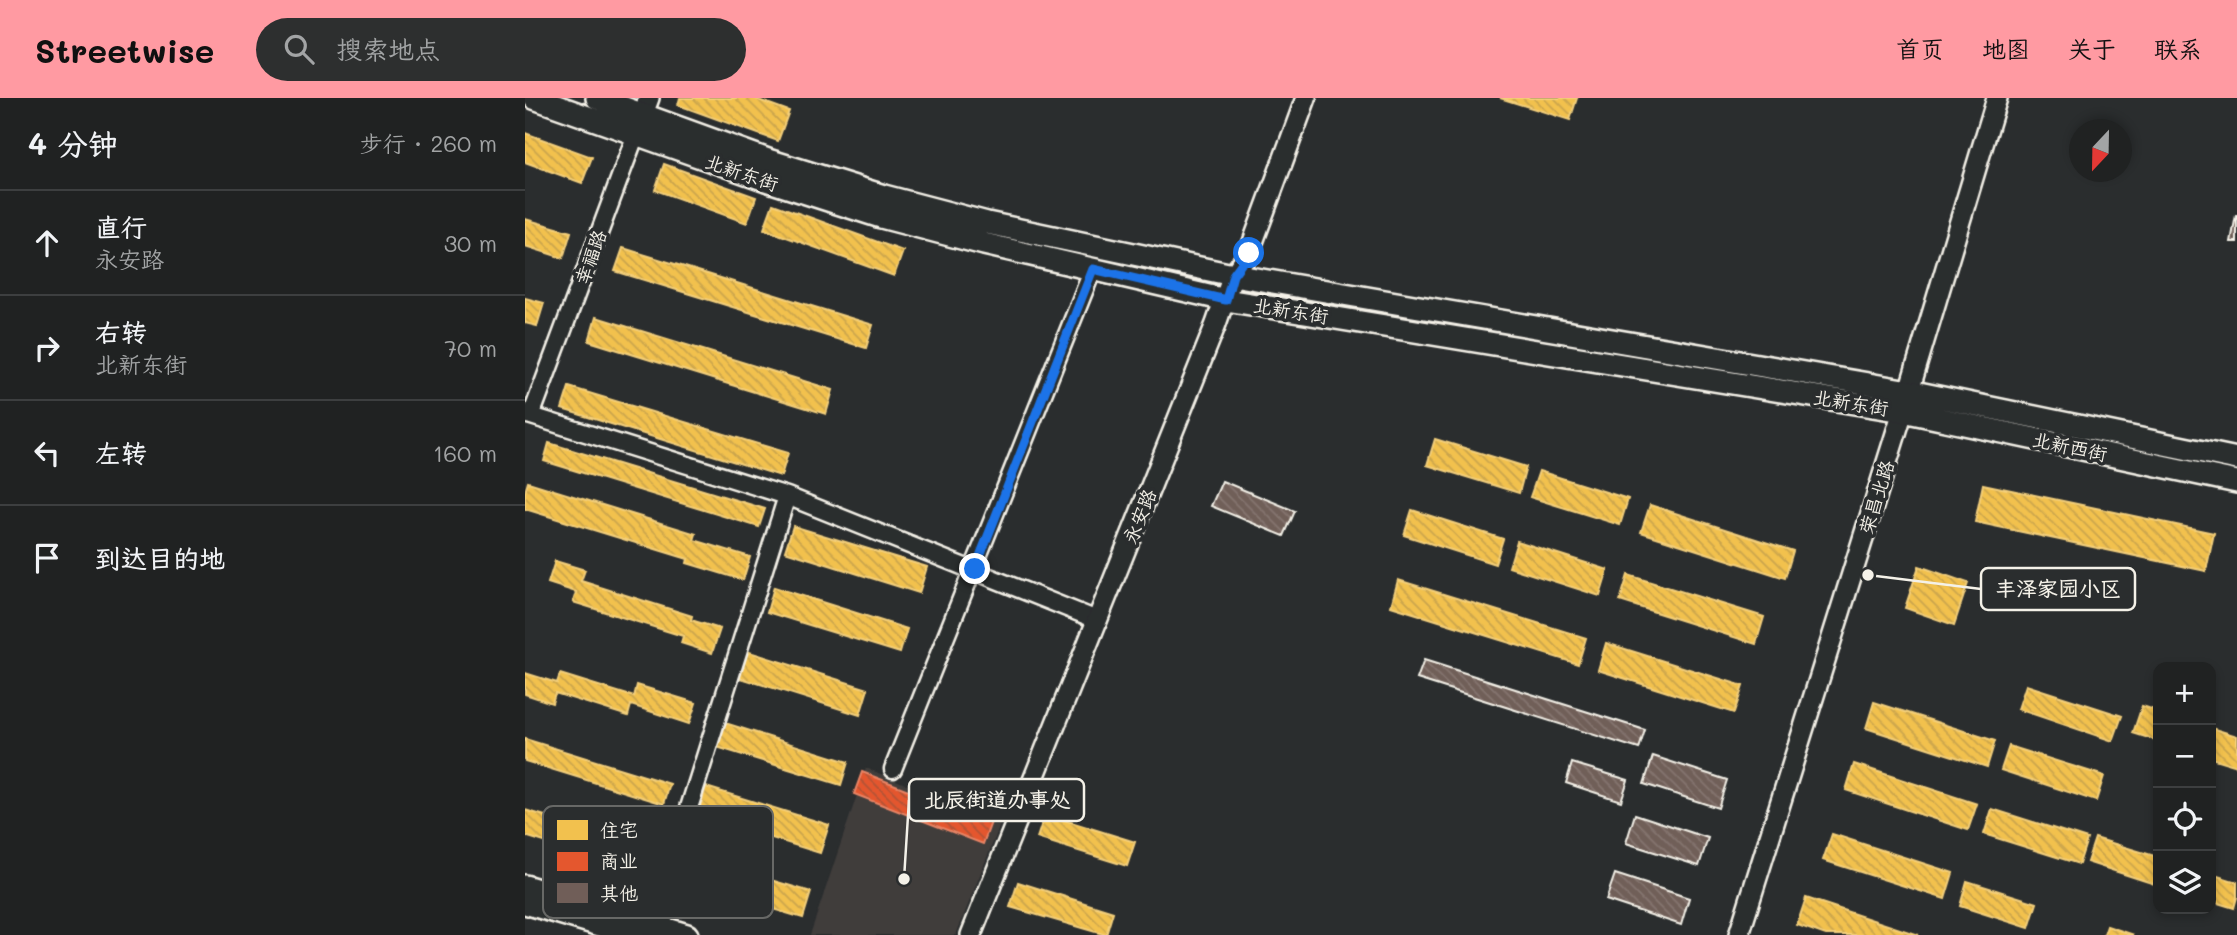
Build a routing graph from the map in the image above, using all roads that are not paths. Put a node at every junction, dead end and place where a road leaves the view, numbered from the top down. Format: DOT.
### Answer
graph roads {
  1 [pos="534,98"];
  2 [pos="597,98"];
  3 [pos="1306,98"];
  4 [pos="1997,98"];
  5 [pos="643,116"];
  6 [pos="1093,269"];
  7 [pos="1233,275"];
  8 [pos="1226,300"];
  9 [pos="1597,337"];
  10 [pos="1593,359"];
  11 [pos="1906,401"];
  12 [pos="528,415"];
  13 [pos="2237,459"];
  14 [pos="2237,482"];
  15 [pos="787,496"];
  16 [pos="975,569"];
  17 [pos="1097,620"];
  18 [pos="893,769"];
  19 [pos="690,806"];
  20 [pos="525,886"];
  21 [pos="543,891"];
  22 [pos="525,904"];
  23 [pos="543,909"];
  24 [pos="574,918"];
  25 [pos="631,918"];
  26 [pos="654,918"];
  27 [pos="633,935"];
  28 [pos="649,935"];
  29 [pos="687,935"];
  30 [pos="971,935"];
  31 [pos="1739,935"];
  1 -- 5 [label="main road, 北新东街"];
  2 -- 5 [label="main road, 北新东街"];
  3 -- 7 [label="street, 永安路"];
  4 -- 11 [label="street, 荣昌北路"];
  5 -- 6 [label="main road, 北新东街"];
  5 -- 7 [label="main road, 北新东街"];
  5 -- 12 [label="street, 幸福路"];
  6 -- 8 [label="main road, 北新东街"];
  6 -- 16 [label="street"];
  7 -- 8 [label="street, 永安路"];
  7 -- 9 [label="main road, 北新东街"];
  8 -- 10 [label="main road, 北新东街"];
  8 -- 17 [label="street, 永安路"];
  9 -- 10 [label="street"];
  9 -- 11 [label="main road, 北新东街"];
  10 -- 11 [label="main road, 北新东街"];
  11 -- 13 [label="main road, 北新西街"];
  11 -- 14 [label="main road, 北新西街"];
  11 -- 31 [label="street, 荣昌北路"];
  12 -- 15 [label="street"];
  15 -- 16 [label="street"];
  15 -- 19 [label="street"];
  16 -- 17 [label="street"];
  16 -- 18 [label="street"];
  17 -- 30 [label="street, 永安路"];
  20 -- 21 [label="main road"];
  22 -- 23 [label="main road"];
  24 -- 27 [label="main road"];
  25 -- 29 [label="main road"];
  26 -- 28 [label="street"];
}
